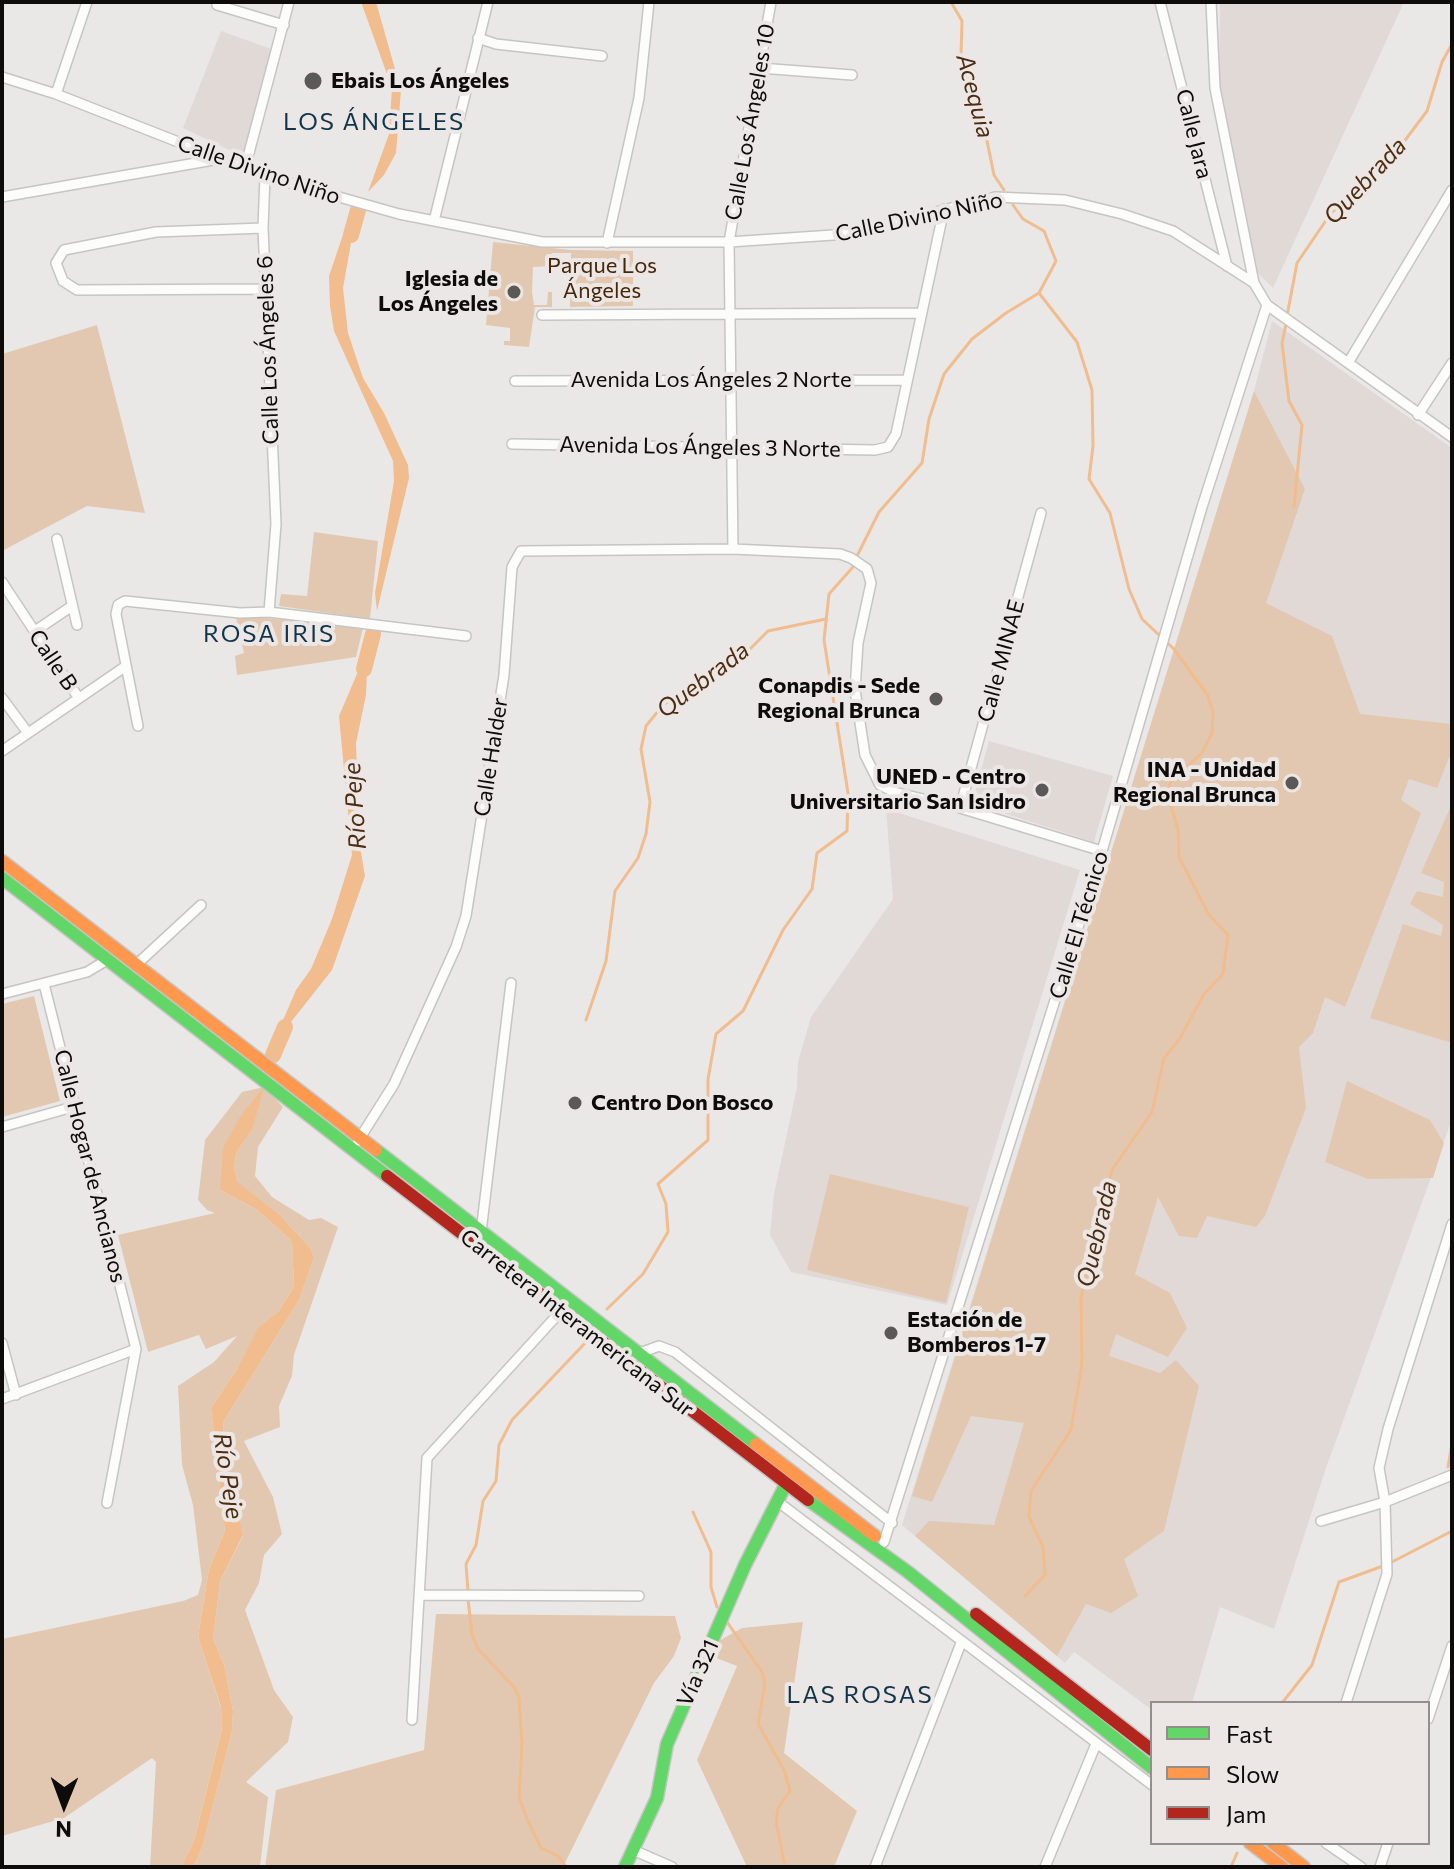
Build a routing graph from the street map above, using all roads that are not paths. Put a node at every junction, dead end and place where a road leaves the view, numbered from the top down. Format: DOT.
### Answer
graph roads {
  1 [pos="87,2"];
  2 [pos="289,2"];
  3 [pos="488,2"];
  4 [pos="649,2"];
  5 [pos="771,2"];
  6 [pos="1160,2"];
  7 [pos="1211,2"];
  8 [pos="217,5"];
  9 [pos="284,25"];
  10 [pos="478,38"];
  11 [pos="602,56"];
  12 [pos="760,68"];
  13 [pos="852,75"];
  14 [pos="2,77"];
  15 [pos="56,94"];
  16 [pos="220,159"];
  17 [pos="245,168"];
  18 [pos="265,176"];
  19 [pos="1452,190"];
  20 [pos="2,197"];
  21 [pos="944,209"];
  22 [pos="434,221"];
  23 [pos="263,228"];
  24 [pos="729,242"];
  25 [pos="607,243"];
  26 [pos="1227,267"];
  27 [pos="1254,283"];
  28 [pos="266,289"];
  29 [pos="1267,305"];
  30 [pos="730,313"];
  31 [pos="921,313"];
  32 [pos="542,315"];
  33 [pos="1348,363"];
  34 [pos="1452,363"];
  35 [pos="731,380"];
  36 [pos="907,380"];
  37 [pos="515,381"];
  38 [pos="1418,415"];
  39 [pos="1452,437"];
  40 [pos="512,444"];
  41 [pos="732,446"];
  42 [pos="1041,513"];
  43 [pos="57,539"];
  44 [pos="733,549"];
  45 [pos="2,582"];
  46 [pos="72,606"];
  47 [pos="269,612"];
  48 [pos="77,625"];
  49 [pos="35,631"];
  50 [pos="466,636"];
  51 [pos="126,666"];
  52 [pos="78,697"];
  53 [pos="2,698"];
  54 [pos="138,726"];
  55 [pos="28,733"];
  56 [pos="2,751"];
  57 [pos="960,808"];
  58 [pos="1102,851"];
  59 [pos="2,861"];
  60 [pos="2,878"];
  61 [pos="201,905"];
  62 [pos="87,927"];
  63 [pos="107,960"];
  64 [pos="136,965"];
  65 [pos="158,982"];
  66 [pos="511,983"];
  67 [pos="44,984"];
  68 [pos="2,994"];
  69 [pos="76,1106"];
  70 [pos="2,1127"];
  71 [pos="360,1137"];
  72 [pos="352,1150"];
  73 [pos="1452,1224"];
  74 [pos="481,1232"];
  75 [pos="561,1311"];
  76 [pos="2,1343"];
  77 [pos="136,1349"];
  78 [pos="640,1353"];
  79 [pos="16,1395"];
  80 [pos="2,1399"];
  81 [pos="760,1446"];
  82 [pos="1452,1475"];
  83 [pos="786,1484"];
  84 [pos="777,1501"];
  85 [pos="1385,1502"];
  86 [pos="107,1503"];
  87 [pos="840,1516"];
  88 [pos="1321,1521"];
  89 [pos="892,1523"];
  90 [pos="884,1542"];
  91 [pos="908,1572"];
  92 [pos="419,1595"];
  93 [pos="639,1596"];
  94 [pos="961,1643"];
  95 [pos="1452,1646"];
  96 [pos="1043,1682"];
  97 [pos="1034,1697"];
  98 [pos="1347,1701"];
  99 [pos="1430,1713"];
  100 [pos="412,1720"];
  101 [pos="1096,1744"];
  102 [pos="1150,1748"];
  103 [pos="1150,1766"];
  104 [pos="1150,1784"];
  105 [pos="1253,1845"];
  106 [pos="1276,1845"];
  107 [pos="1329,1845"];
  108 [pos="1387,1845"];
  109 [pos="633,1850"];
  110 [pos="625,1867"];
  111 [pos="672,1867"];
  112 [pos="875,1867"];
  113 [pos="1045,1867"];
  114 [pos="1282,1867"];
  115 [pos="1304,1867"];
  116 [pos="1361,1867"];
  117 [pos="1380,1867"];
  1 -- 15 [label="street"];
  2 -- 9 [label="street"];
  3 -- 10 [label="street"];
  4 -- 25 [label="street"];
  5 -- 12 [label="street, Calle Los Ángeles 10"];
  6 -- 26 [label="street, Calle Jara"];
  7 -- 27 [label="street"];
  8 -- 9 [label="street"];
  9 -- 17 [label="street"];
  10 -- 11 [label="street"];
  10 -- 22 [label="street"];
  12 -- 13 [label="street"];
  12 -- 24 [label="street, Calle Los Ángeles 10"];
  14 -- 15 [label="street, Calle Divino Niño"];
  15 -- 16 [label="street, Calle Divino Niño"];
  16 -- 17 [label="street, Calle Divino Niño"];
  16 -- 20 [label="street"];
  17 -- 18 [label="street, Calle Divino Niño"];
  18 -- 22 [label="street, Calle Divino Niño"];
  18 -- 23 [label="street, Calle Los Ángeles 6"];
  19 -- 33 [label="street"];
  21 -- 24 [label="street, Calle Divino Niño"];
  21 -- 26 [label="street, Calle Divino Niño"];
  21 -- 31 [label="street"];
  22 -- 25 [label="street, Calle Divino Niño"];
  23 -- 28 [label="street, Calle Los Ángeles 6"];
  23 -- 28 [label="street"];
  24 -- 25 [label="street, Calle Divino Niño"];
  24 -- 30 [label="street, Calle Los Ángeles 10"];
  26 -- 27 [label="street, Calle Divino Niño"];
  27 -- 29 [label="street, Calle Divino Niño"];
  28 -- 47 [label="street, Calle Los Ángeles 6"];
  29 -- 33 [label="street, Calle Divino Niño"];
  29 -- 58 [label="street, Calle El Técnico"];
  30 -- 31 [label="street"];
  30 -- 32 [label="street"];
  30 -- 35 [label="street, Calle Los Ángeles 10"];
  31 -- 36 [label="street"];
  33 -- 38 [label="street, Calle Divino Niño"];
  34 -- 38 [label="street"];
  35 -- 36 [label="street, Avenida Los Ángeles 2 Norte"];
  35 -- 37 [label="street, Avenida Los Ángeles 2 Norte"];
  35 -- 41 [label="street, Calle Los Ángeles 10"];
  36 -- 41 [label="street, Avenida Los Ángeles 3 Norte"];
  38 -- 39 [label="street, Calle Divino Niño"];
  40 -- 41 [label="street, Avenida Los Ángeles 3 Norte"];
  41 -- 44 [label="street, Calle Los Ángeles 10"];
  42 -- 57 [label="street, Calle MINAE"];
  43 -- 46 [label="street"];
  44 -- 57 [label="street"];
  44 -- 71 [label="street, Calle Halder"];
  45 -- 49 [label="street, Calle B"];
  46 -- 48 [label="street"];
  46 -- 49 [label="street"];
  47 -- 50 [label="street"];
  47 -- 51 [label="street"];
  49 -- 52 [label="street, Calle B"];
  51 -- 52 [label="street"];
  51 -- 54 [label="street"];
  52 -- 55 [label="street"];
  53 -- 55 [label="street"];
  55 -- 56 [label="street"];
  57 -- 58 [label="street"];
  58 -- 89 [label="street, Calle El Técnico"];
  59 -- 62 [label="main road, Carretera Interamericana Sur"];
  60 -- 63 [label="main road, Carretera Interamericana Sur"];
  61 -- 64 [label="street"];
  62 -- 63 [label="street"];
  62 -- 64 [label="main road, Carretera Interamericana Sur"];
  63 -- 65 [label="street"];
  63 -- 67 [label="street"];
  63 -- 72 [label="main road, Carretera Interamericana Sur"];
  64 -- 65 [label="main road, Carretera Interamericana Sur"];
  65 -- 71 [label="main road, Carretera Interamericana Sur"];
  66 -- 74 [label="street"];
  67 -- 68 [label="street"];
  67 -- 69 [label="street, Calle Hogar de Ancianos"];
  69 -- 70 [label="street"];
  69 -- 77 [label="street, Calle Hogar de Ancianos"];
  71 -- 72 [label="street, Calle Halder"];
  71 -- 74 [label="main road, Carretera Interamericana Sur"];
  72 -- 75 [label="main road, Carretera Interamericana Sur"];
  73 -- 85 [label="street"];
  74 -- 78 [label="main road, Carretera Interamericana Sur"];
  75 -- 83 [label="main road, Carretera Interamericana Sur"];
  75 -- 92 [label="street"];
  76 -- 79 [label="street"];
  77 -- 79 [label="street"];
  77 -- 86 [label="street"];
  78 -- 81 [label="main road, Carretera Interamericana Sur"];
  78 -- 89 [label="street"];
  79 -- 80 [label="street"];
  81 -- 83 [label="main road"];
  81 -- 87 [label="main road, Carretera Interamericana Sur"];
  82 -- 85 [label="street"];
  83 -- 84 [label="main road, Vía 321"];
  83 -- 87 [label="main road, Carretera Interamericana Sur"];
  84 -- 94 [label="street"];
  84 -- 109 [label="main road, Vía 321"];
  85 -- 88 [label="street"];
  85 -- 98 [label="street"];
  87 -- 90 [label="main road, Carretera Interamericana Sur"];
  87 -- 91 [label="main road, Carretera Interamericana Sur"];
  89 -- 90 [label="street, Calle El Técnico"];
  90 -- 91 [label="main road"];
  90 -- 102 [label="main road, Carretera Interamericana Sur"];
  91 -- 96 [label="main road, Carretera Interamericana Sur"];
  92 -- 93 [label="street"];
  92 -- 100 [label="street"];
  94 -- 97 [label="street"];
  94 -- 112 [label="street"];
  95 -- 99 [label="street"];
  96 -- 97 [label="street"];
  96 -- 103 [label="main road, Carretera Interamericana Sur"];
  97 -- 101 [label="street"];
  101 -- 104 [label="street"];
  101 -- 113 [label="street"];
  105 -- 114 [label="main road"];
  106 -- 115 [label="main road"];
  107 -- 116 [label="street"];
  108 -- 117 [label="street"];
  109 -- 110 [label="main road, Vía 321"];
  109 -- 111 [label="street"];
}
